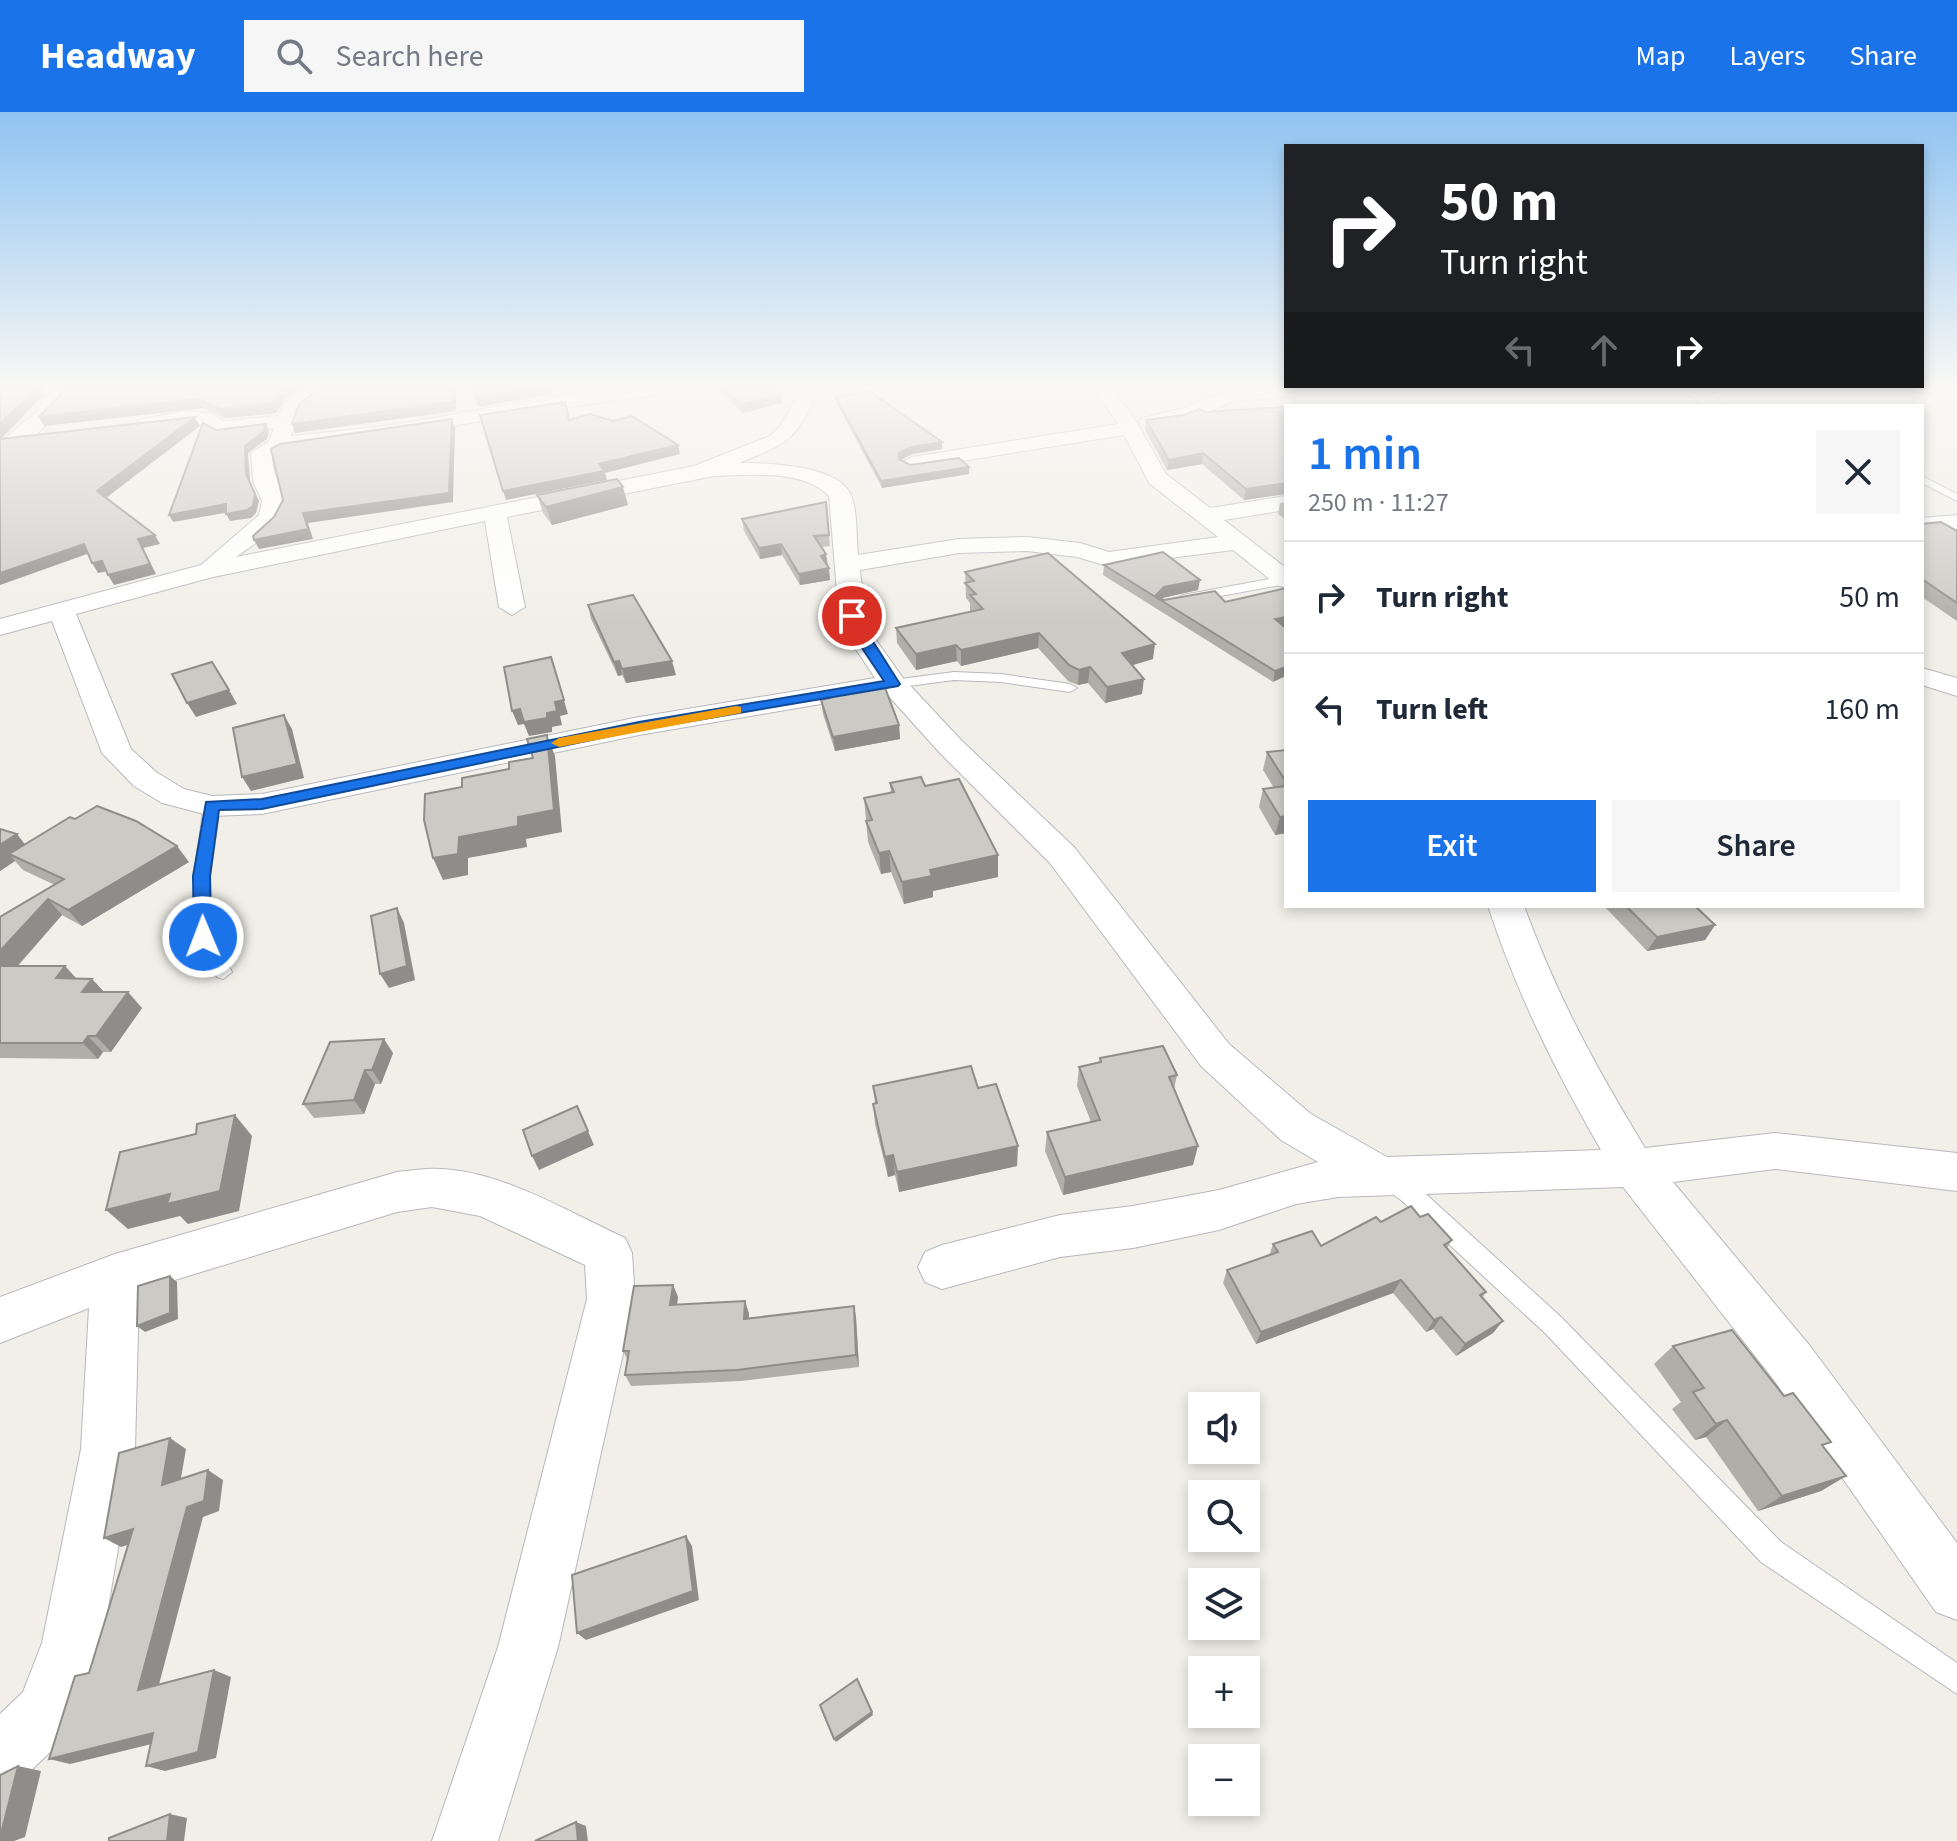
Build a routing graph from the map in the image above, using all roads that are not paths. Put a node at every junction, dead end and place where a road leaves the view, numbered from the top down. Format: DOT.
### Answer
graph roads {
  1 [pos="262,468"];
  2 [pos="708,468"];
  3 [pos="1151,468"];
  4 [pos="700,471"];
  5 [pos="1924,480"];
  6 [pos="1957,498"];
  7 [pos="1284,503"];
  8 [pos="495,511"];
  9 [pos="1205,516"];
  10 [pos="1957,522"];
  11 [pos="1924,525"];
  12 [pos="1238,542"];
  13 [pos="849,563"];
  14 [pos="210,570"];
  15 [pos="1284,578"];
  16 [pos="1284,580"];
  17 [pos="1164,604"];
  18 [pos="512,607"];
  19 [pos="61,610"];
  20 [pos="0,627"];
  21 [pos="1924,677"];
  22 [pos="893,684"];
  23 [pos="1957,687"];
  24 [pos="1070,688"];
  25 [pos="212,806"];
  26 [pos="1507,908"];
  27 [pos="223,972"];
  28 [pos="1634,1168"];
  29 [pos="1957,1172"];
  30 [pos="1380,1176"];
  31 [pos="942,1267"];
  32 [pos="115,1276"];
  33 [pos="0,1320"];
  34 [pos="1957,1591"];
  35 [pos="1957,1680"];
  36 [pos="0,1757"];
  37 [pos="465,1841"];
  1 -- 14 [label="street"];
  2 -- 4 [label="street"];
  3 -- 9 [label="street"];
  4 -- 8 [label="street"];
  4 -- 13 [label="street"];
  5 -- 6 [label="lane"];
  7 -- 9 [label="street"];
  8 -- 14 [label="street"];
  8 -- 18 [label="street"];
  9 -- 12 [label="street"];
  10 -- 11 [label="street"];
  12 -- 13 [label="street"];
  12 -- 15 [label="street"];
  13 -- 22 [label="street"];
  14 -- 19 [label="street"];
  16 -- 17 [label="lane"];
  19 -- 20 [label="street"];
  19 -- 25 [label="street"];
  21 -- 23 [label="street"];
  22 -- 24 [label="lane"];
  22 -- 25 [label="street"];
  22 -- 30 [label="street"];
  25 -- 27 [label="lane"];
  26 -- 28 [label="street"];
  28 -- 29 [label="street"];
  28 -- 30 [label="street"];
  28 -- 34 [label="street"];
  30 -- 31 [label="street"];
  30 -- 35 [label="lane"];
  32 -- 33 [label="street"];
  32 -- 36 [label="street"];
  32 -- 37 [label="street"];
}
